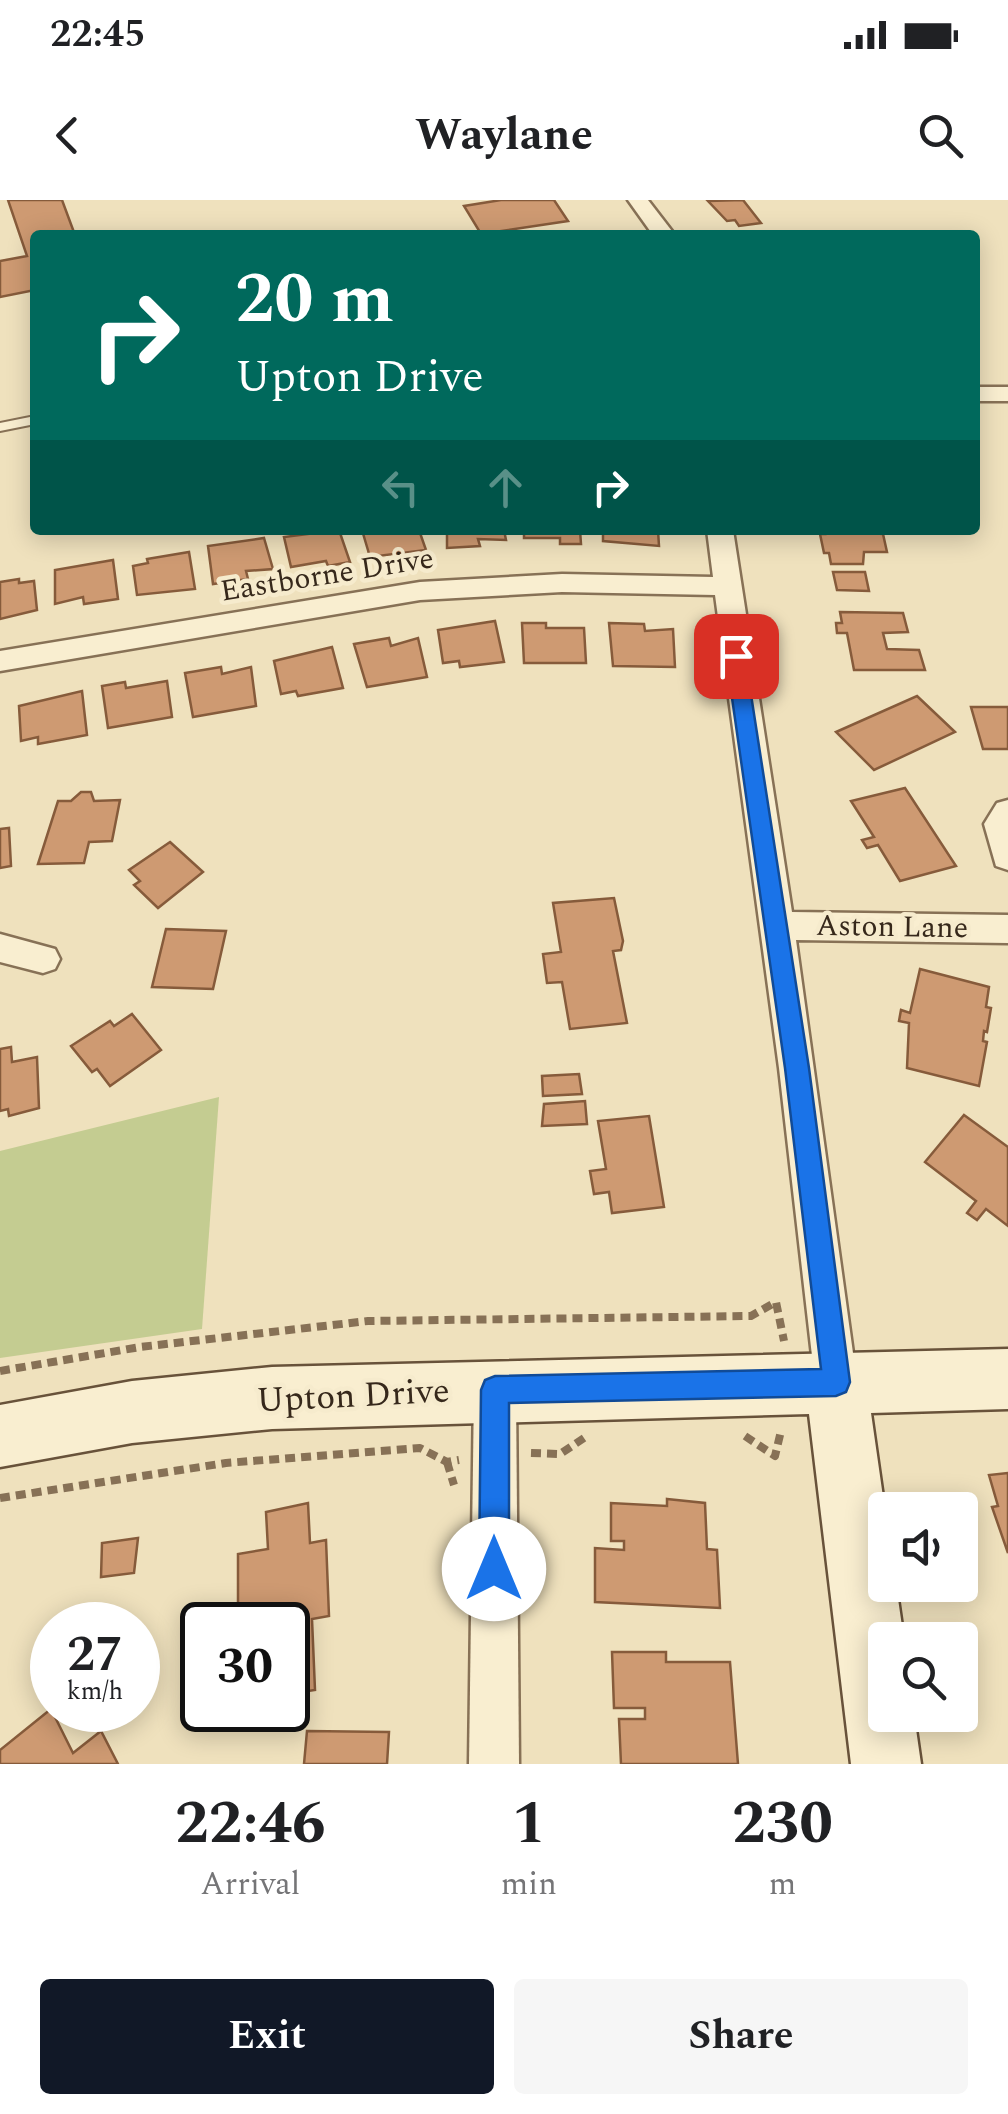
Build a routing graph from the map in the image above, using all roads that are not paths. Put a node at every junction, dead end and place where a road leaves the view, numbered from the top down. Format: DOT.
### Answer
graph roads {
  1 [pos="638,200"];
  2 [pos="660,230"];
  3 [pos="980,394"];
  4 [pos="1008,394"];
  5 [pos="30,421"];
  6 [pos="0,427"];
  7 [pos="721,535"];
  8 [pos="727,586"];
  9 [pos="0,661"];
  10 [pos="1008,812"];
  11 [pos="1008,857"];
  12 [pos="776,926"];
  13 [pos="1008,928"];
  14 [pos="0,948"];
  15 [pos="43,959"];
  16 [pos="1008,1379"];
  17 [pos="814,1382"];
  18 [pos="495,1390"];
  19 [pos="0,1436"];
  20 [pos="494,1764"];
  21 [pos="886,1764"];
  1 -- 2 [label="street"];
  3 -- 4 [label="street"];
  5 -- 6 [label="lane"];
  7 -- 8 [label="street"];
  8 -- 9 [label="street, Eastborne Drive"];
  8 -- 12 [label="street"];
  10 -- 11 [label="street"];
  12 -- 13 [label="street, Aston Lane"];
  12 -- 17 [label="street"];
  14 -- 15 [label="street"];
  16 -- 17 [label="main road, Upton Drive"];
  17 -- 18 [label="main road, Upton Drive"];
  17 -- 21 [label="main road"];
  18 -- 19 [label="main road, Upton Drive"];
  18 -- 20 [label="street"];
}
